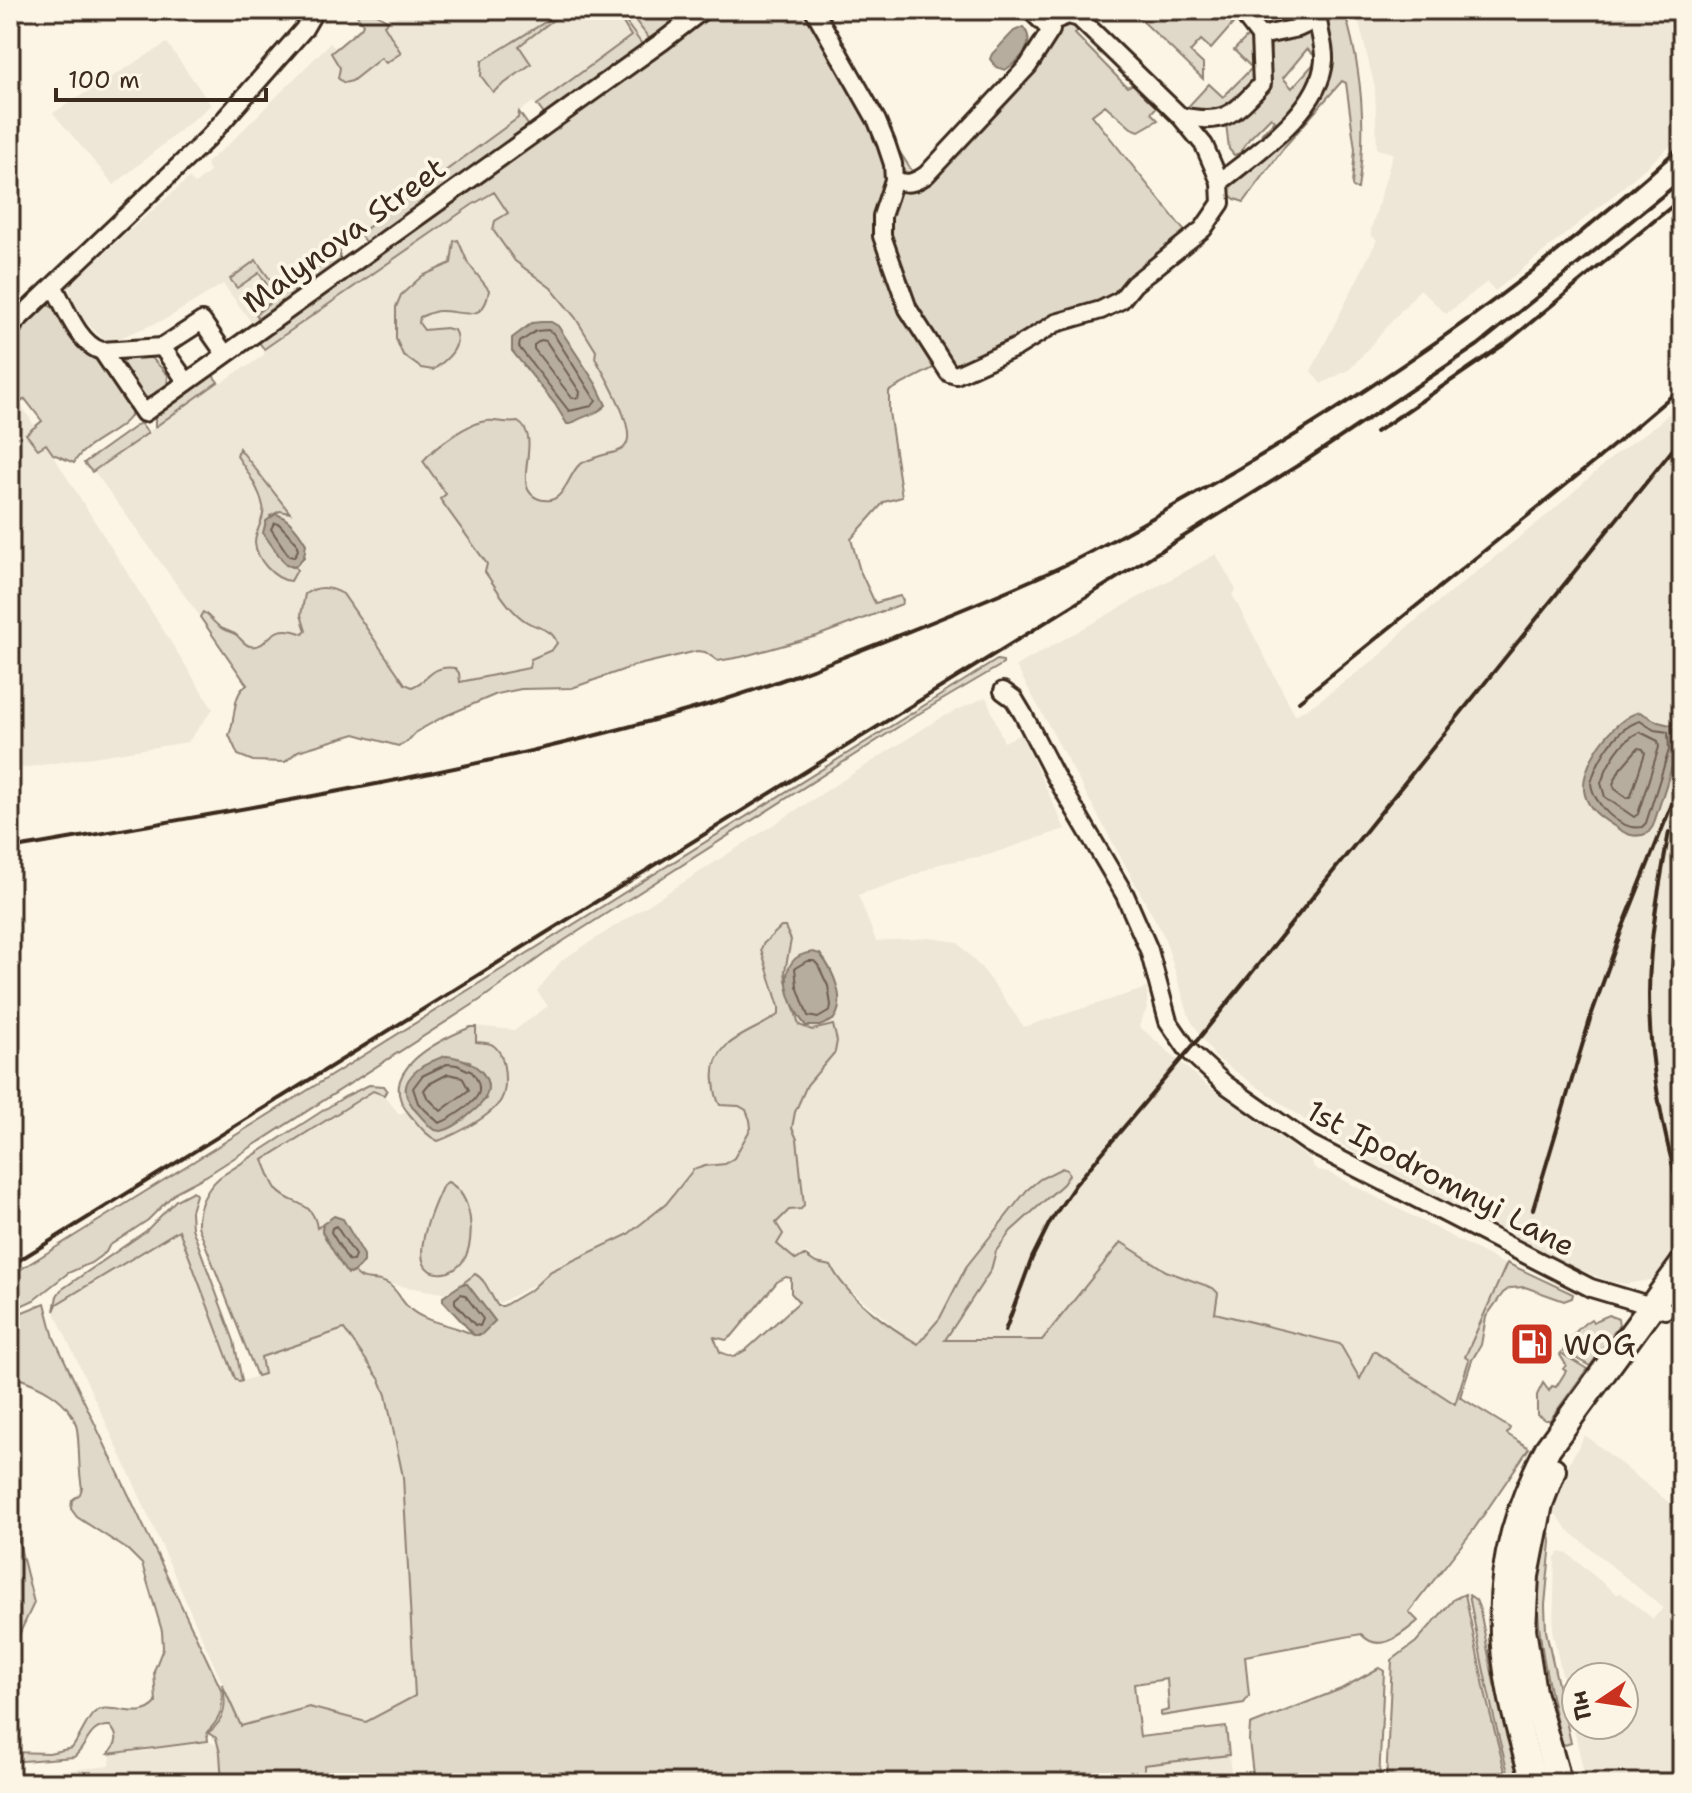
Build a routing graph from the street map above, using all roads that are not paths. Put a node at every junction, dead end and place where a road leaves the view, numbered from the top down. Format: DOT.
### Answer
graph roads {
  1 [pos="315,10"];
  2 [pos="703,10"];
  3 [pos="814,10"];
  4 [pos="1030,10"];
  5 [pos="1244,14"];
  6 [pos="1317,15"];
  7 [pos="1048,27"];
  8 [pos="1260,36"];
  9 [pos="1180,116"];
  10 [pos="894,180"];
  11 [pos="1220,182"];
  12 [pos="54,287"];
  13 [pos="10,327"];
  14 [pos="162,347"];
  15 [pos="102,351"];
  16 [pos="225,354"];
  17 [pos="186,381"];
  18 [pos="1003,691"];
  19 [pos="1682,1265"];
  20 [pos="1682,1289"];
  21 [pos="1658,1308"];
  22 [pos="1535,1783"];
  23 [pos="1559,1783"];
  1 -- 12 [label="street"];
  2 -- 16 [label="street, Malynova Street"];
  3 -- 10 [label="street"];
  4 -- 7 [label="street"];
  5 -- 8 [label="street"];
  6 -- 8 [label="street"];
  6 -- 11 [label="street"];
  7 -- 9 [label="street"];
  7 -- 10 [label="street"];
  8 -- 9 [label="street"];
  9 -- 11 [label="street"];
  10 -- 11 [label="street"];
  12 -- 13 [label="street"];
  12 -- 15 [label="street, Malynova Street"];
  14 -- 15 [label="street"];
  14 -- 16 [label="street"];
  14 -- 17 [label="street"];
  15 -- 17 [label="street, Malynova Street"];
  16 -- 17 [label="street, Malynova Street"];
  18 -- 21 [label="street, 1st Ipodromnyi Lane"];
  19 -- 21 [label="main road"];
  20 -- 21 [label="main road"];
  21 -- 22 [label="main road"];
  21 -- 23 [label="main road"];
}
